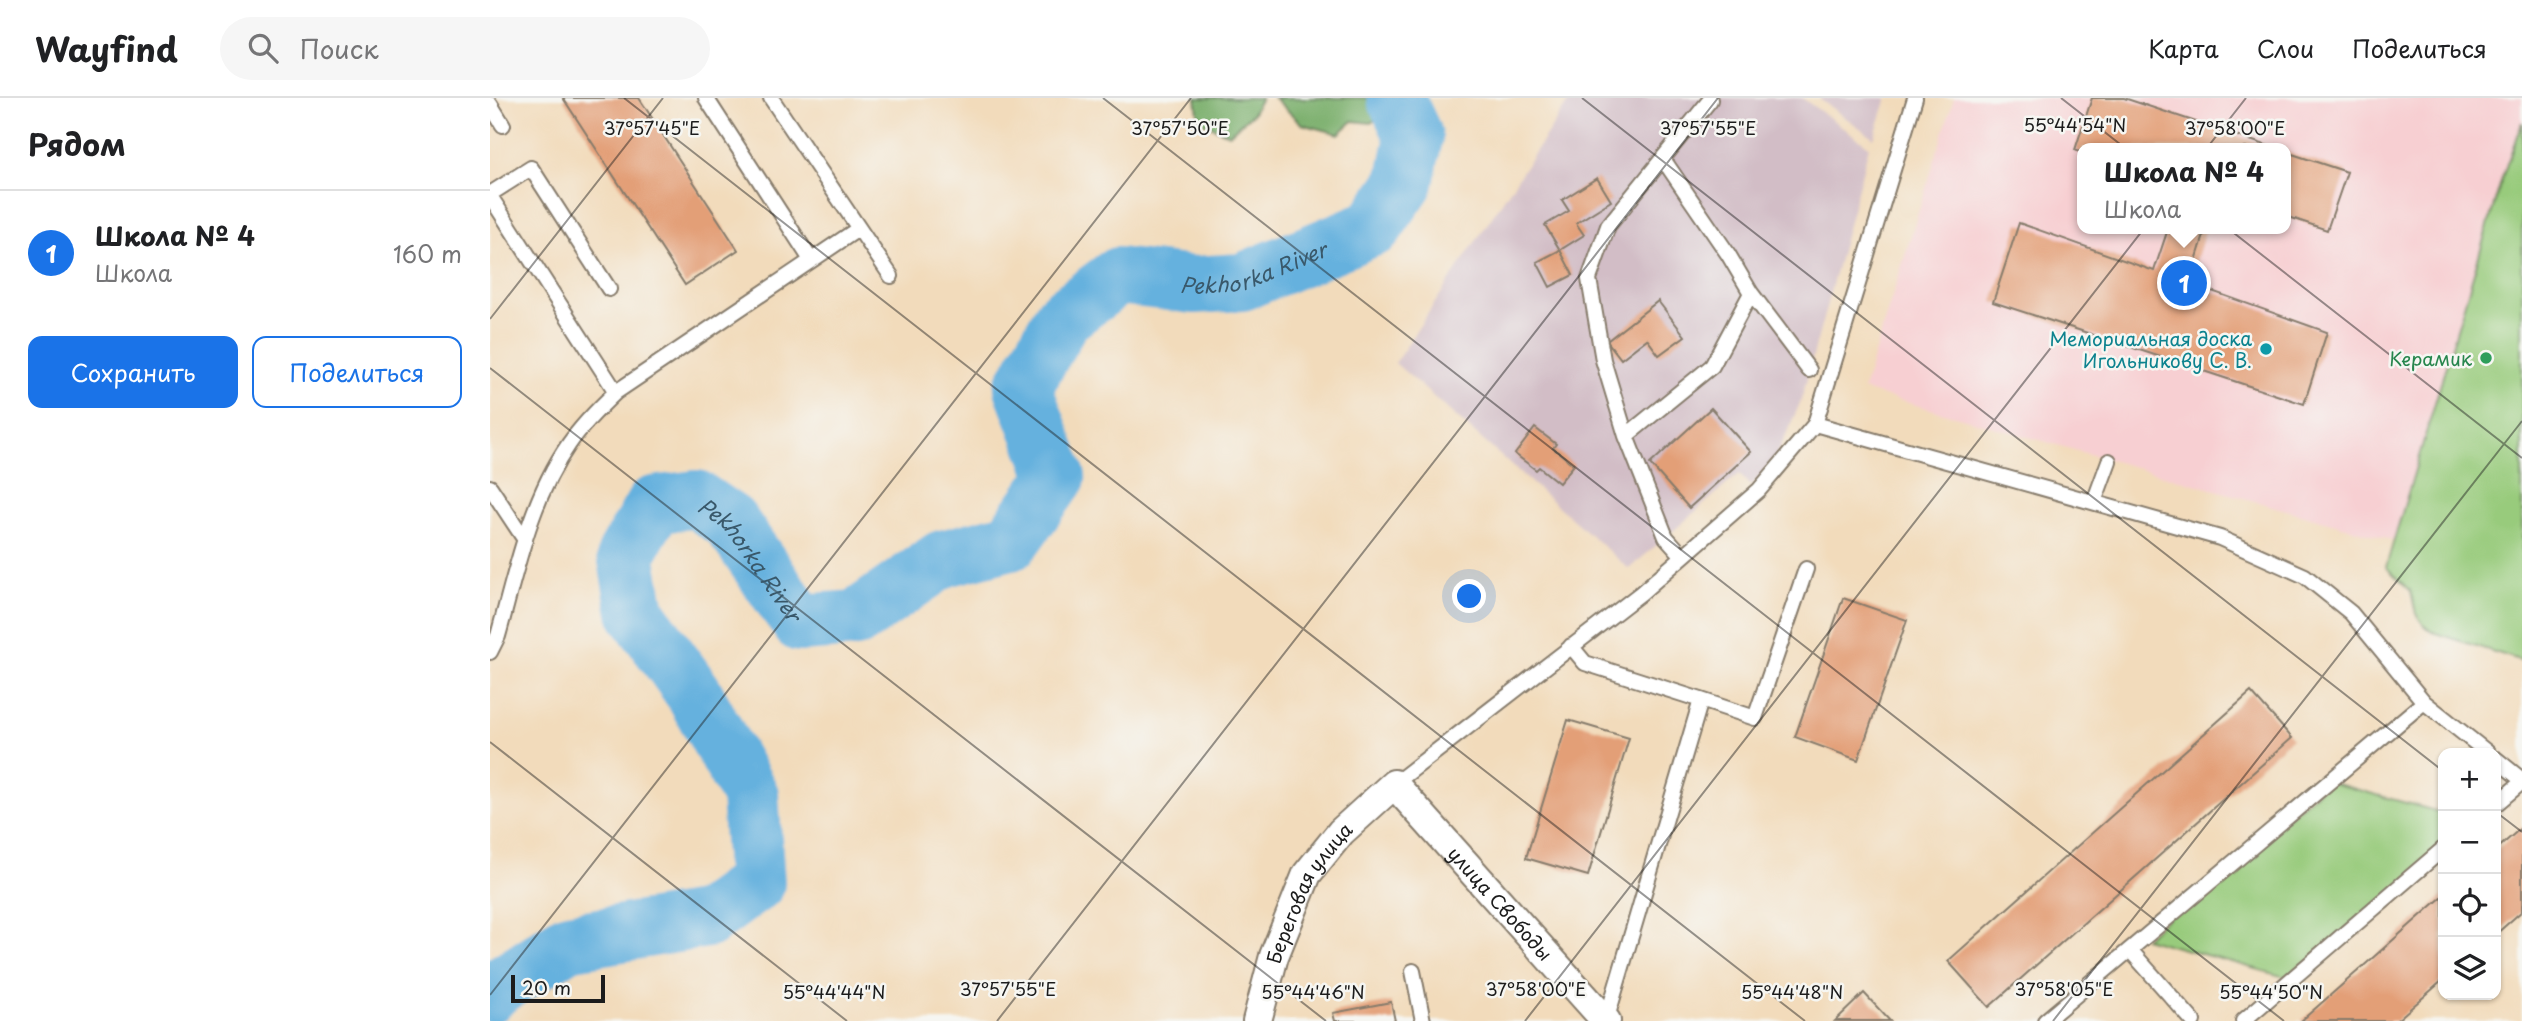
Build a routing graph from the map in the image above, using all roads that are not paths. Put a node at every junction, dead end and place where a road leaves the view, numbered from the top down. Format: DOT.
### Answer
graph roads {
  1 [pos="706,98"];
  2 [pos="771,98"];
  3 [pos="1915,98"];
  4 [pos="1710,100"];
  5 [pos="490,104"];
  6 [pos="503,125"];
  7 [pos="1663,159"];
  8 [pos="490,195"];
  9 [pos="858,229"];
  10 [pos="811,260"];
  11 [pos="891,276"];
  12 [pos="610,289"];
  13 [pos="1751,293"];
  14 [pos="1810,370"];
  15 [pos="616,392"];
  16 [pos="1815,424"];
  17 [pos="1626,436"];
  18 [pos="2109,461"];
  19 [pos="490,487"];
  20 [pos="2094,502"];
  21 [pos="525,540"];
  22 [pos="1683,556"];
  23 [pos="1806,569"];
  24 [pos="1571,646"];
  25 [pos="490,652"];
  26 [pos="1701,700"];
  27 [pos="2424,702"];
  28 [pos="2482,748"];
  29 [pos="2501,763"];
  30 [pos="2522,781"];
  31 [pos="1394,784"];
  32 [pos="2501,800"];
  33 [pos="2438,853"];
  34 [pos="2130,950"];
  35 [pos="1413,971"];
  36 [pos="1256,1021"];
  37 [pos="1423,1021"];
  38 [pos="1606,1021"];
  39 [pos="2045,1021"];
  40 [pos="2193,1021"];
  41 [pos="2243,1021"];
  1 -- 10 [label="lane"];
  2 -- 9 [label="lane"];
  3 -- 16 [label="lane"];
  4 -- 7 [label="lane"];
  5 -- 6 [label="lane"];
  7 -- 13 [label="lane"];
  7 -- 17 [label="lane"];
  8 -- 12 [label="lane"];
  8 -- 15 [label="lane"];
  9 -- 10 [label="lane"];
  9 -- 11 [label="lane"];
  10 -- 15 [label="lane"];
  13 -- 14 [label="lane"];
  13 -- 17 [label="lane"];
  15 -- 21 [label="lane"];
  16 -- 20 [label="lane"];
  16 -- 22 [label="lane"];
  17 -- 22 [label="lane"];
  18 -- 20 [label="lane"];
  19 -- 21 [label="lane"];
  20 -- 27 [label="lane"];
  21 -- 25 [label="lane"];
  22 -- 24 [label="lane"];
  23 -- 26 [label="lane"];
  24 -- 26 [label="lane"];
  24 -- 31 [label="lane"];
  26 -- 38 [label="lane"];
  27 -- 28 [label="lane"];
  27 -- 34 [label="lane"];
  29 -- 30 [label="lane"];
  30 -- 32 [label="lane"];
  31 -- 36 [label="street, Береговая улица"];
  31 -- 38 [label="street, улица Свободы"];
  33 -- 41 [label="lane"];
  34 -- 39 [label="lane"];
  34 -- 40 [label="lane"];
  35 -- 37 [label="lane"];
}
